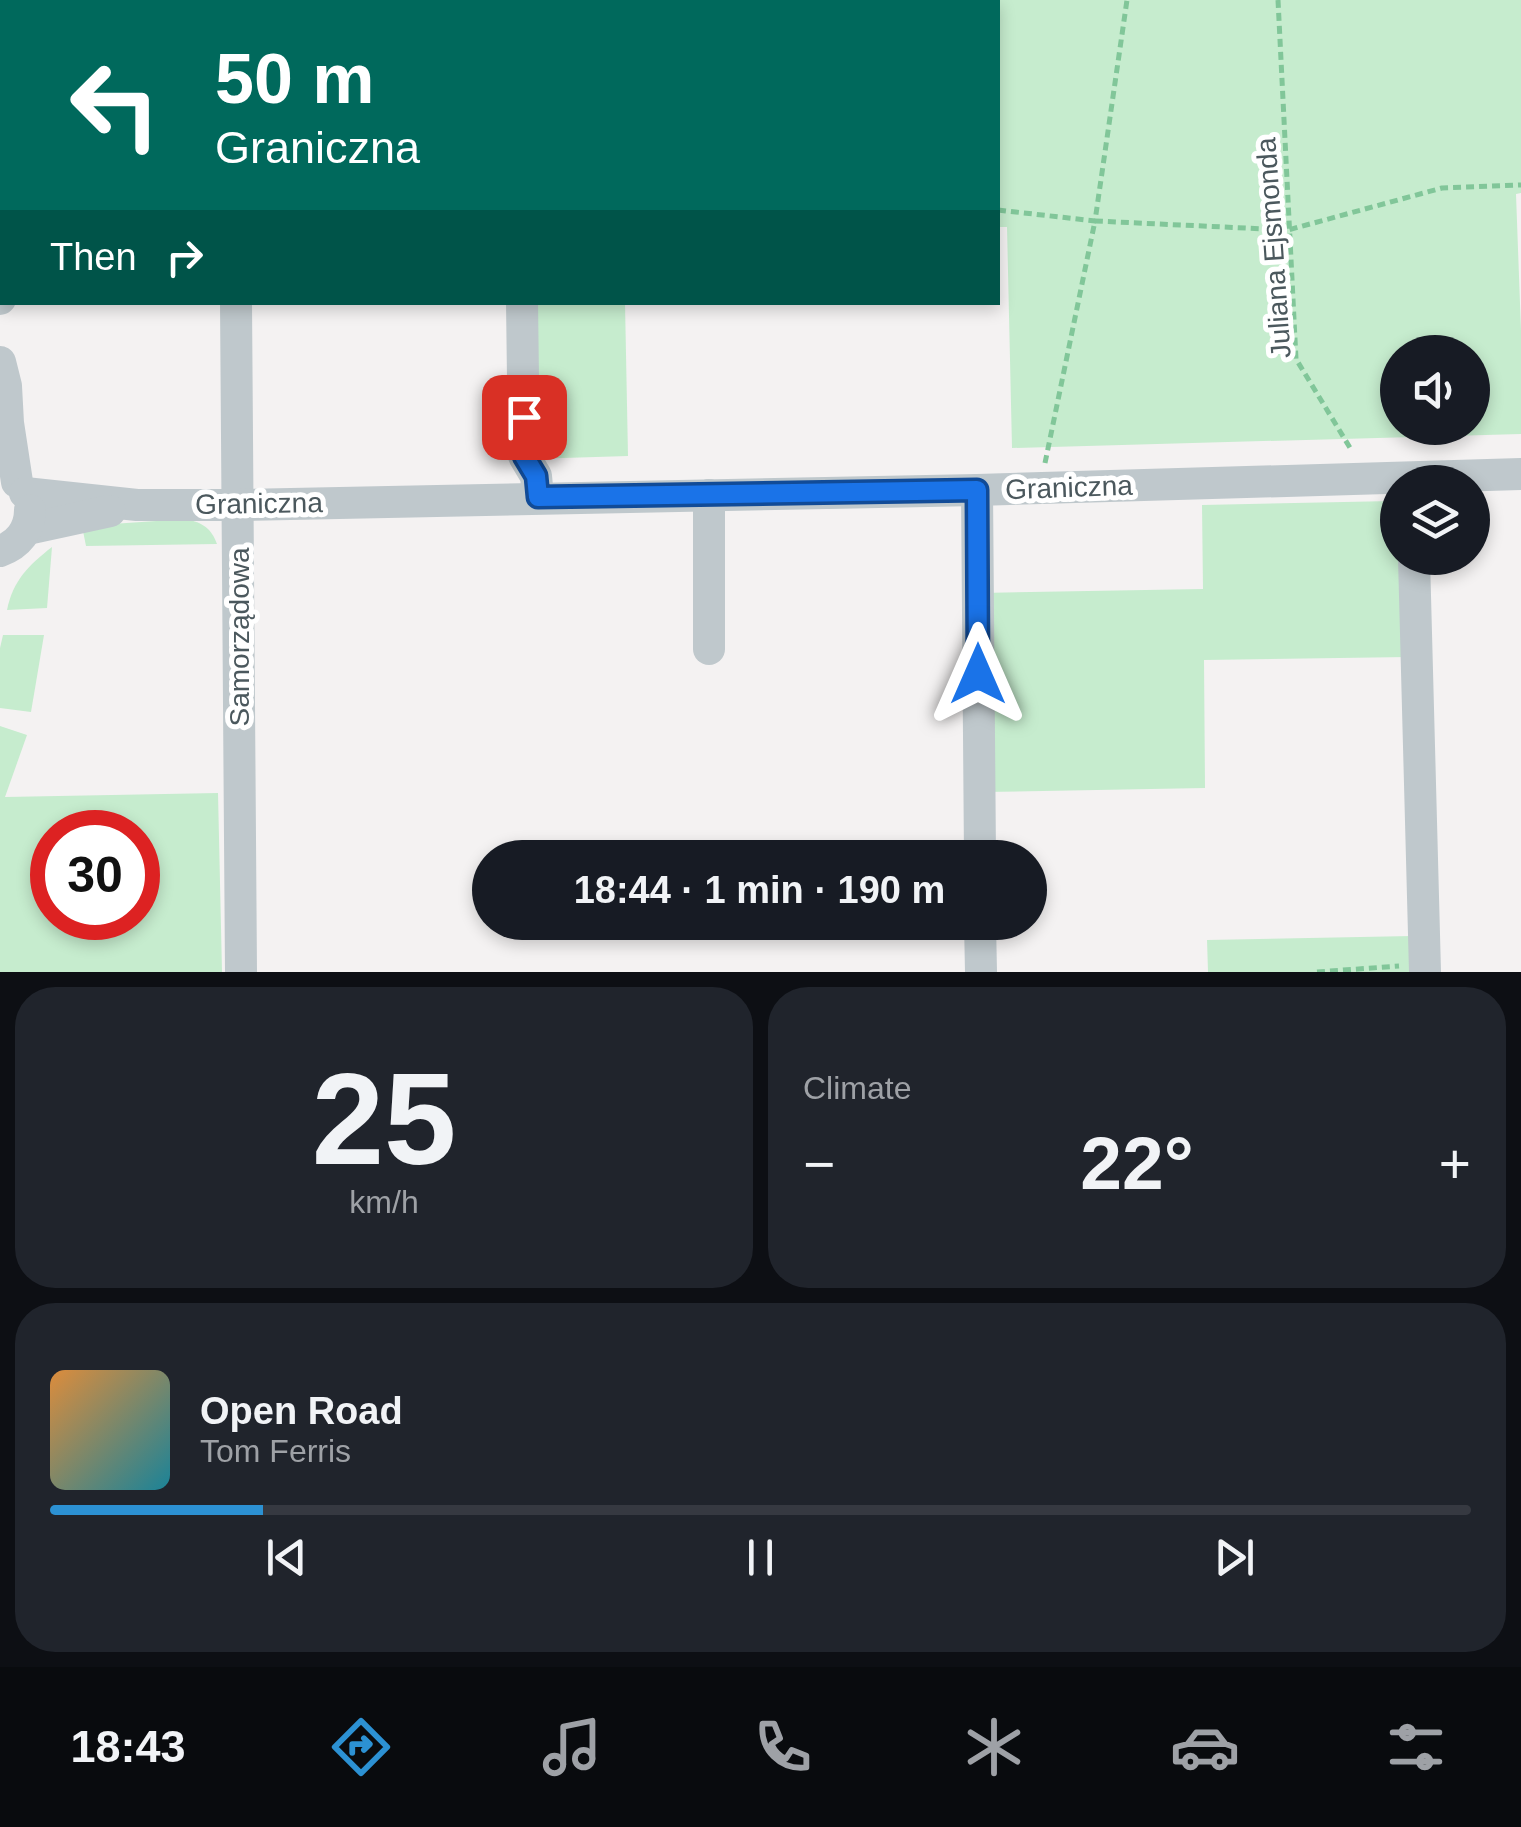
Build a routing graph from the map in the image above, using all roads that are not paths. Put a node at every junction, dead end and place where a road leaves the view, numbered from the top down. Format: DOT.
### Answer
graph roads {
  1 [pos="236,305"];
  2 [pos="522,305"];
  3 [pos="0,362"];
  4 [pos="1521,474"];
  5 [pos="1490,475"];
  6 [pos="1380,478"];
  7 [pos="14,483"];
  8 [pos="977,490"];
  9 [pos="709,494"];
  10 [pos="538,497"];
  11 [pos="136,505"];
  12 [pos="238,505"];
  13 [pos="7,548"];
  14 [pos="1414,575"];
  15 [pos="709,649"];
  16 [pos="980,840"];
  17 [pos="980,940"];
  18 [pos="1425,968"];
  19 [pos="242,972"];
  20 [pos="980,972"];
  1 -- 12 [label="street, Samorządowa"];
  2 -- 10 [label="street"];
  3 -- 7 [label="street"];
  4 -- 5 [label="street, Graniczna"];
  6 -- 8 [label="street, Graniczna"];
  7 -- 11 [label="street, Graniczna"];
  7 -- 13 [label="street"];
  8 -- 9 [label="street, Graniczna"];
  8 -- 16 [label="street"];
  9 -- 10 [label="street, Graniczna"];
  9 -- 15 [label="street"];
  10 -- 12 [label="street, Graniczna"];
  11 -- 12 [label="street, Graniczna"];
  11 -- 13 [label="street, Graniczna"];
  12 -- 19 [label="street, Samorządowa"];
  14 -- 18 [label="street"];
  17 -- 20 [label="street"];
}
